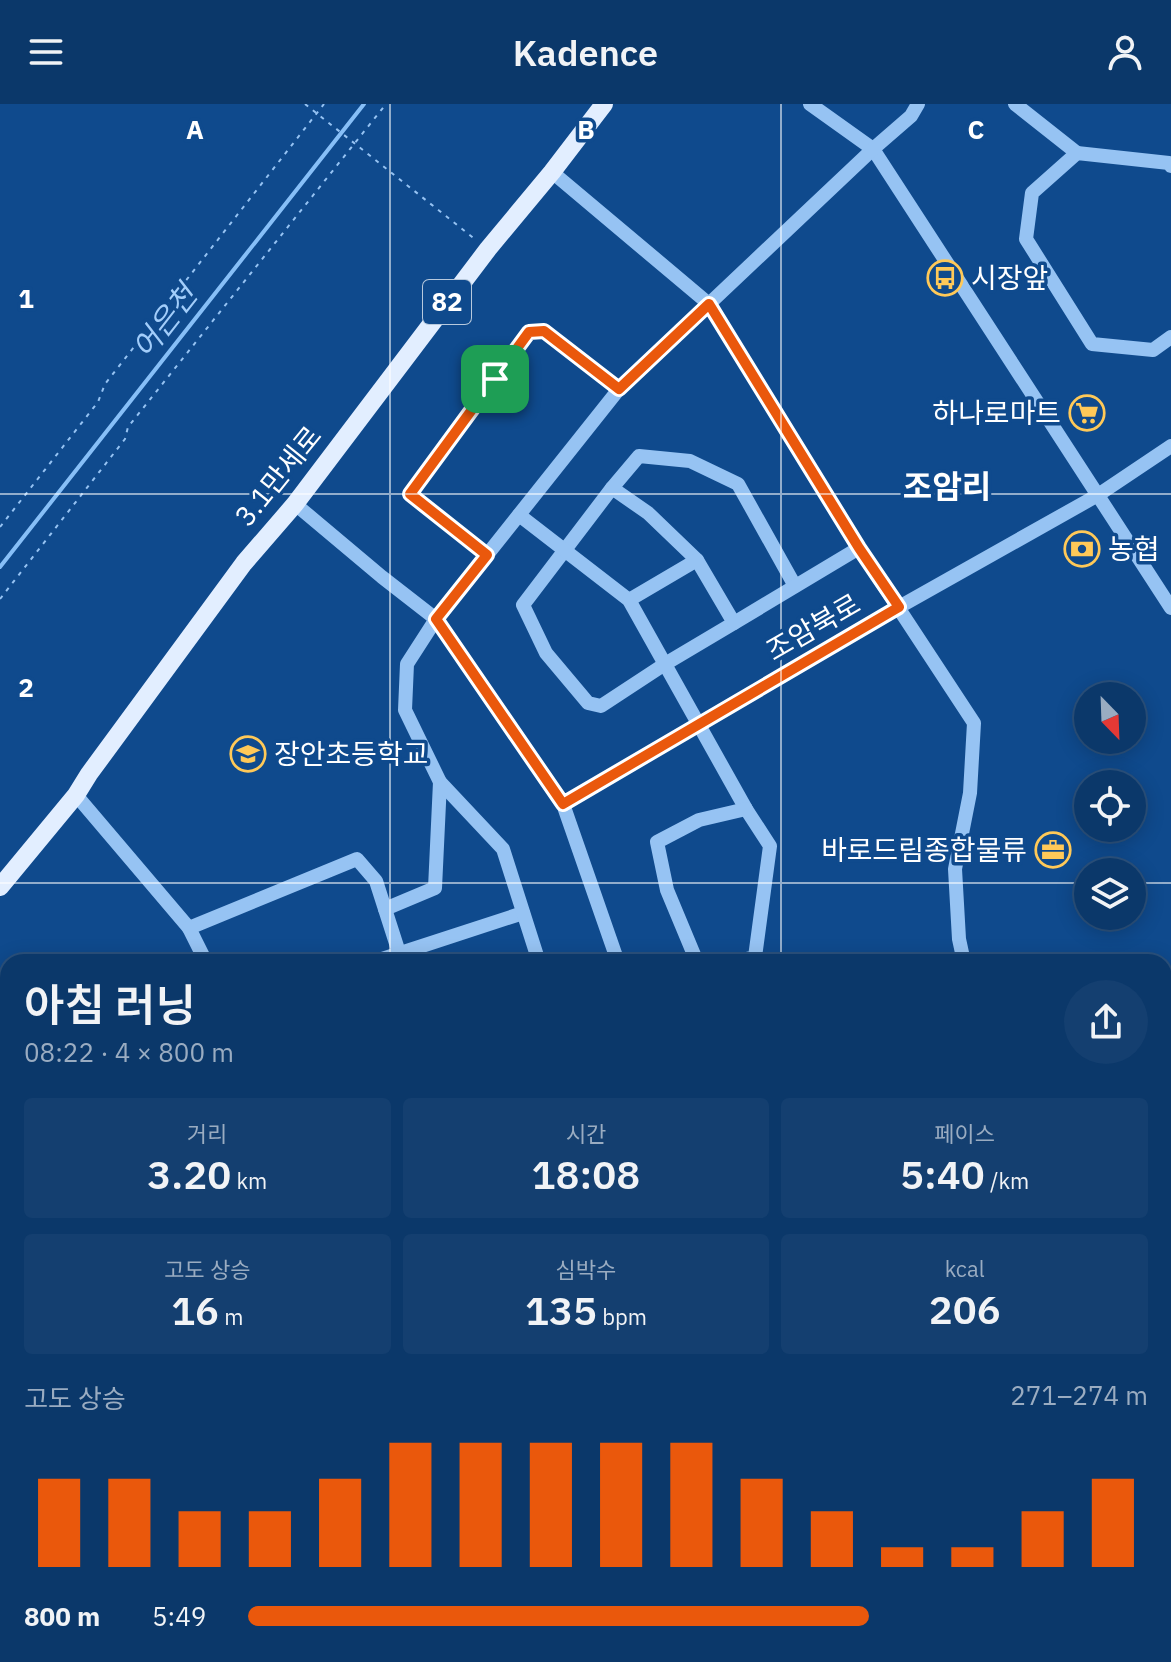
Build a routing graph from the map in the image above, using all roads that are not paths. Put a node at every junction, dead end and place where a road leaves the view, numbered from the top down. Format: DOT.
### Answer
graph roads {
  1 [pos="604,104"];
  2 [pos="810,104"];
  3 [pos="918,104"];
  4 [pos="1015,104"];
  5 [pos="873,149"];
  6 [pos="1077,153"];
  7 [pos="1170,163"];
  8 [pos="552,172"];
  9 [pos="709,304"];
  10 [pos="1171,337"];
  11 [pos="619,389"];
  12 [pos="1171,446"];
  13 [pos="612,488"];
  14 [pos="1098,495"];
  15 [pos="295,504"];
  16 [pos="519,515"];
  17 [pos="859,548"];
  18 [pos="565,552"];
  19 [pos="487,555"];
  20 [pos="697,560"];
  21 [pos="795,586"];
  22 [pos="629,600"];
  23 [pos="899,607"];
  24 [pos="1171,608"];
  25 [pos="436,619"];
  26 [pos="734,623"];
  27 [pos="665,664"];
  28 [pos="699,724"];
  29 [pos="440,782"];
  30 [pos="76,795"];
  31 [pos="563,804"];
  32 [pos="746,809"];
  33 [pos="0,887"];
  34 [pos="385,909"];
  35 [pos="523,913"];
  36 [pos="189,928"];
  37 [pos="202,954"];
  38 [pos="400,954"];
  39 [pos="412,954"];
  40 [pos="536,954"];
  41 [pos="615,954"];
  42 [pos="694,954"];
  43 [pos="757,954"];
  44 [pos="962,954"];
  1 -- 8 [label="main road, 3.1만세로 / 82"];
  2 -- 5 [label="street"];
  3 -- 5 [label="street"];
  4 -- 6 [label="street"];
  5 -- 9 [label="street"];
  5 -- 14 [label="street"];
  6 -- 7 [label="street"];
  6 -- 10 [label="street"];
  8 -- 9 [label="street"];
  8 -- 15 [label="main road, 3.1만세로 / 82"];
  9 -- 11 [label="street"];
  9 -- 17 [label="street"];
  11 -- 16 [label="street"];
  11 -- 19 [label="street"];
  12 -- 14 [label="street, 조암북로"];
  13 -- 18 [label="street"];
  13 -- 20 [label="street"];
  13 -- 21 [label="street"];
  14 -- 23 [label="street, 조암북로"];
  14 -- 24 [label="street"];
  15 -- 25 [label="street"];
  15 -- 30 [label="main road, 3.1만세로 / 82"];
  16 -- 18 [label="street"];
  16 -- 19 [label="street"];
  17 -- 21 [label="street"];
  17 -- 23 [label="street"];
  18 -- 22 [label="street"];
  18 -- 27 [label="street"];
  19 -- 25 [label="street"];
  20 -- 22 [label="street"];
  20 -- 26 [label="street"];
  21 -- 26 [label="street"];
  22 -- 27 [label="street"];
  23 -- 28 [label="street, 조암북로"];
  23 -- 44 [label="street"];
  25 -- 29 [label="street"];
  25 -- 31 [label="street"];
  26 -- 27 [label="street"];
  27 -- 28 [label="street"];
  28 -- 31 [label="street, 조암북로"];
  28 -- 32 [label="street"];
  29 -- 34 [label="street"];
  29 -- 35 [label="street"];
  30 -- 33 [label="main road, 3.1만세로 / 82"];
  30 -- 36 [label="street"];
  31 -- 41 [label="street"];
  32 -- 42 [label="street"];
  32 -- 43 [label="street"];
  34 -- 36 [label="street"];
  34 -- 38 [label="street"];
  35 -- 39 [label="street"];
  35 -- 40 [label="street"];
  36 -- 37 [label="street"];
}
